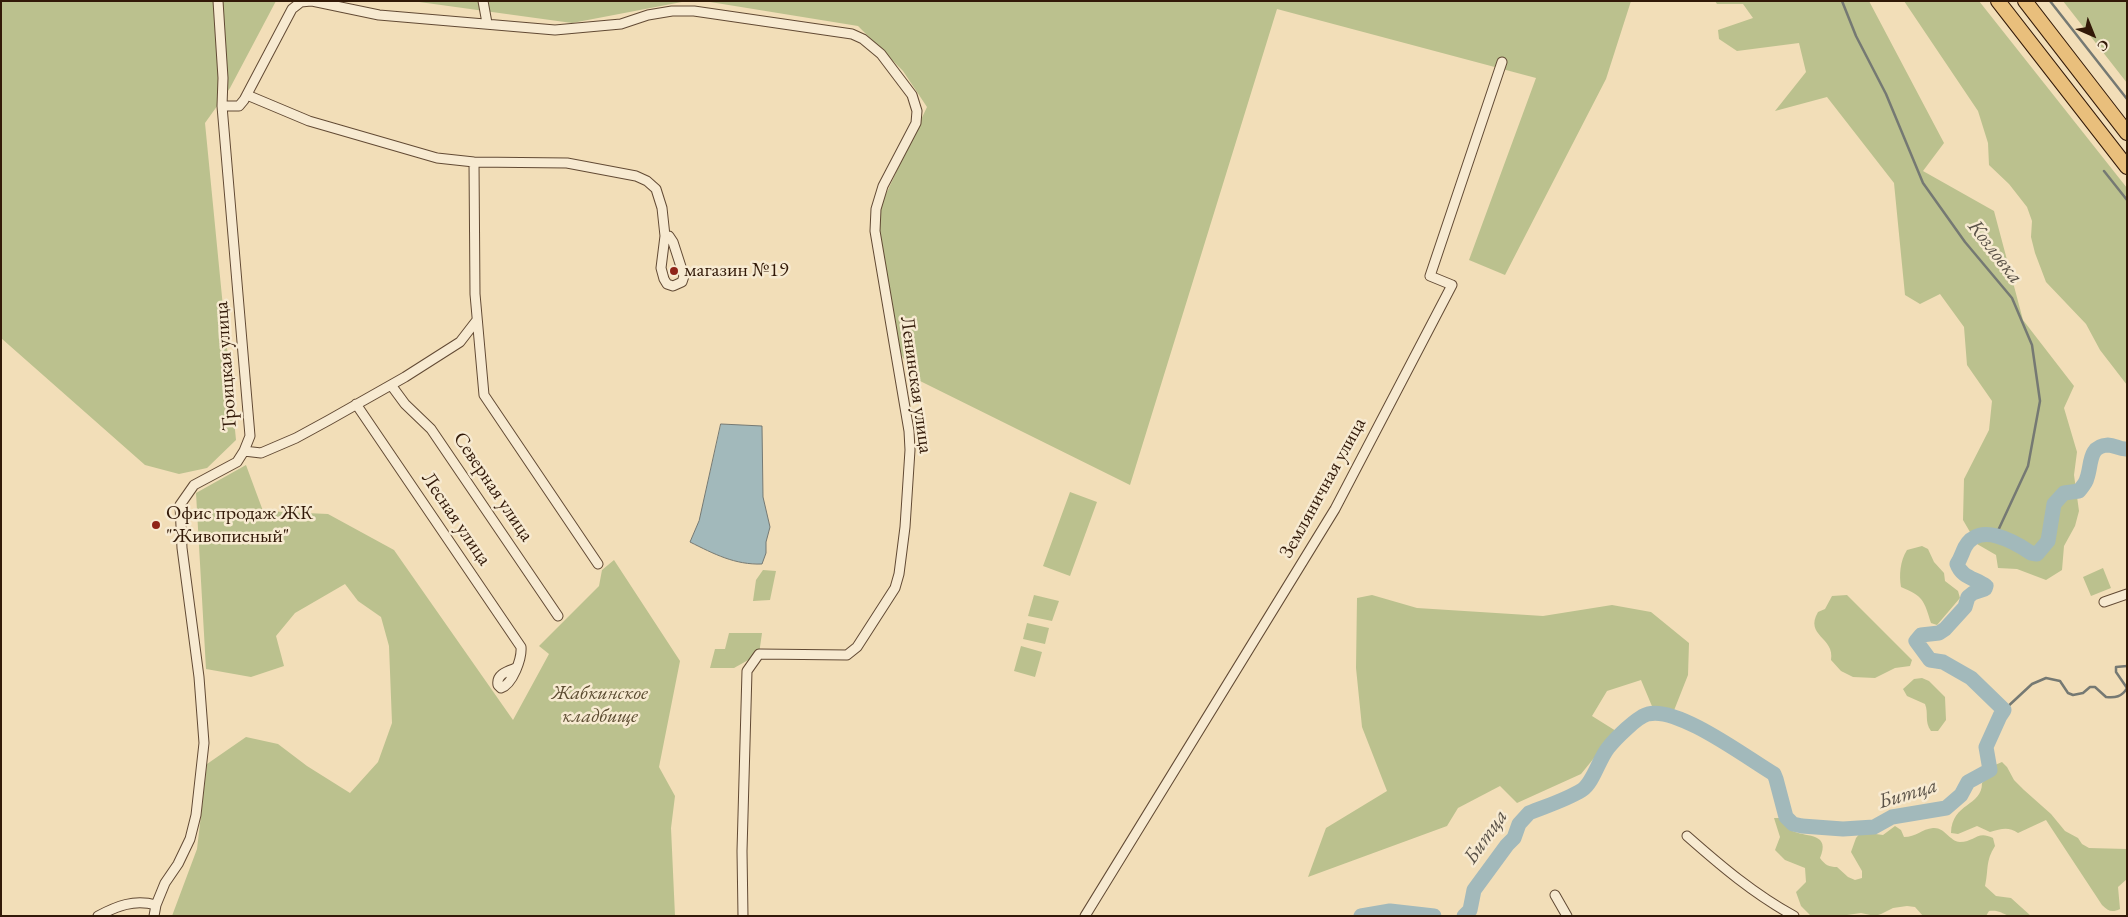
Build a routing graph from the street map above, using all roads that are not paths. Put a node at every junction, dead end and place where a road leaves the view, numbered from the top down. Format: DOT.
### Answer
graph roads {
  1 [pos="218,1"];
  2 [pos="312,1"];
  3 [pos="483,1"];
  4 [pos="1998,1"];
  5 [pos="2026,1"];
  6 [pos="487,23"];
  7 [pos="1502,62"];
  8 [pos="247,95"];
  9 [pos="222,106"];
  10 [pos="2127,133"];
  11 [pos="474,162"];
  12 [pos="2127,167"];
  13 [pos="665,236"];
  14 [pos="477,320"];
  15 [pos="463,339"];
  16 [pos="479,342"];
  17 [pos="390,385"];
  18 [pos="356,404"];
  19 [pos="244,451"];
  20 [pos="598,564"];
  21 [pos="2127,594"];
  22 [pos="2104,602"];
  23 [pos="558,616"];
  24 [pos="516,668"];
  25 [pos="1687,836"];
  26 [pos="1555,895"];
  27 [pos="1772,904"];
  28 [pos="156,905"];
  29 [pos="98,916"];
  30 [pos="154,916"];
  31 [pos="743,916"];
  32 [pos="1086,916"];
  33 [pos="1567,916"];
  34 [pos="1776,916"];
  35 [pos="1794,916"];
  1 -- 9 [label="street, Троицкая улица"];
  2 -- 6 [label="street, Ленинская улица"];
  2 -- 8 [label="street"];
  3 -- 6 [label="street"];
  4 -- 12 [label="main road"];
  5 -- 10 [label="main road"];
  6 -- 31 [label="street, Ленинская улица"];
  7 -- 32 [label="street, Земляничная улица"];
  8 -- 9 [label="street"];
  8 -- 11 [label="street"];
  9 -- 19 [label="street, Троицкая улица"];
  11 -- 13 [label="street"];
  11 -- 14 [label="street"];
  13 -- 13 [label="street"];
  14 -- 15 [label="street"];
  14 -- 16 [label="street"];
  15 -- 16 [label="street"];
  15 -- 17 [label="street"];
  16 -- 20 [label="street"];
  17 -- 18 [label="street"];
  17 -- 23 [label="street, Северная улица"];
  18 -- 19 [label="street"];
  18 -- 24 [label="street, Лесная улица"];
  19 -- 28 [label="street, Троицкая улица"];
  21 -- 22 [label="street"];
  25 -- 27 [label="street"];
  26 -- 33 [label="street"];
  27 -- 34 [label="street"];
  27 -- 35 [label="street"];
  28 -- 29 [label="street"];
  28 -- 30 [label="street, Троицкая улица"];
}
